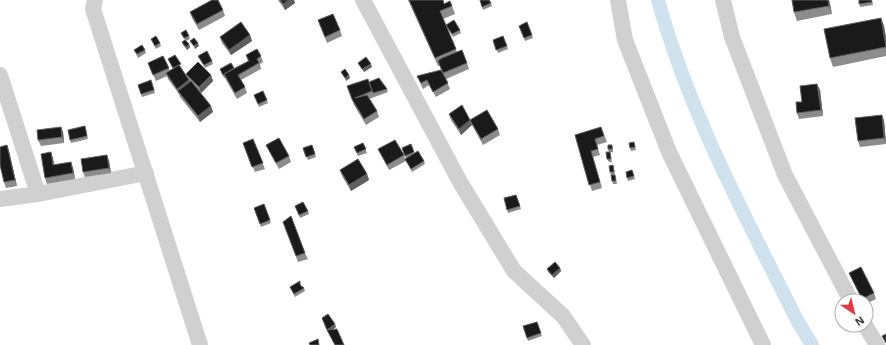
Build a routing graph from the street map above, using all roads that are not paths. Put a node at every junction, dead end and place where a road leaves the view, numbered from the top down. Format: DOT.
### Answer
graph roads {
  1 [pos="95,0"];
  2 [pos="363,0"];
  3 [pos="618,0"];
  4 [pos="723,0"];
  5 [pos="0,75"];
  6 [pos="146,173"];
  7 [pos="38,194"];
  8 [pos="0,199"];
  9 [pos="847,293"];
  10 [pos="870,333"];
  11 [pos="200,345"];
  12 [pos="583,345"];
  13 [pos="763,345"];
  14 [pos="877,345"];
  1 -- 6 [label="street"];
  2 -- 12 [label="street"];
  3 -- 13 [label="street"];
  4 -- 9 [label="street"];
  5 -- 7 [label="street"];
  6 -- 7 [label="street"];
  6 -- 11 [label="street"];
  7 -- 8 [label="street"];
  10 -- 14 [label="street"];
}
